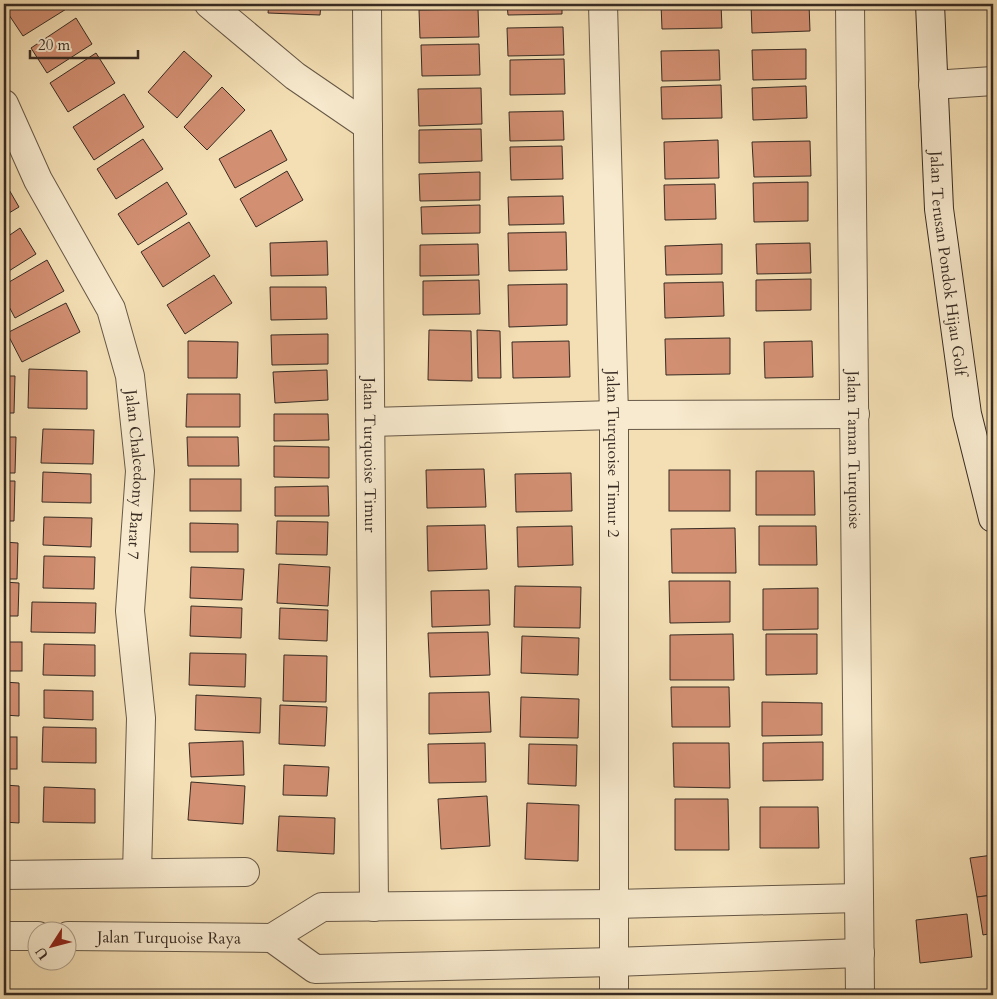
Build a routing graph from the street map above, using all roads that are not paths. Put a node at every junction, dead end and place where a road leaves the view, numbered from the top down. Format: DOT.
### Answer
graph roads {
  1 [pos="209,4"];
  2 [pos="367,4"];
  3 [pos="603,4"];
  4 [pos="850,4"];
  5 [pos="930,4"];
  6 [pos="993,81"];
  7 [pos="933,85"];
  8 [pos="4,104"];
  9 [pos="368,126"];
  10 [pos="856,414"];
  11 [pos="614,415"];
  12 [pos="371,422"];
  13 [pos="993,518"];
  14 [pos="245,872"];
  15 [pos="137,873"];
  16 [pos="4,875"];
  17 [pos="859,898"];
  18 [pos="614,904"];
  19 [pos="374,907"];
  20 [pos="4,936"];
  21 [pos="28,936"];
  22 [pos="78,936"];
  23 [pos="272,938"];
  24 [pos="860,953"];
  25 [pos="614,962"];
  26 [pos="614,995"];
  27 [pos="860,995"];
  1 -- 9 [label="street"];
  2 -- 9 [label="street, Jalan Turquoise Timur"];
  3 -- 11 [label="street, Jalan Turquoise Timur 2"];
  4 -- 10 [label="street, Jalan Taman Turquoise"];
  5 -- 7 [label="street, Jalan Terusan Pondok Hijau Golf"];
  6 -- 7 [label="street"];
  7 -- 13 [label="street, Jalan Terusan Pondok Hijau Golf"];
  8 -- 15 [label="street, Jalan Chalcedony Barat 7"];
  9 -- 12 [label="street, Jalan Turquoise Timur"];
  10 -- 11 [label="street"];
  10 -- 17 [label="street, Jalan Taman Turquoise"];
  11 -- 12 [label="street"];
  11 -- 18 [label="street, Jalan Turquoise Timur 2"];
  12 -- 19 [label="street, Jalan Turquoise Timur"];
  14 -- 15 [label="street"];
  15 -- 16 [label="street"];
  17 -- 18 [label="street"];
  17 -- 24 [label="street, Jalan Taman Turquoise"];
  18 -- 19 [label="street"];
  18 -- 25 [label="street, Jalan Turquoise Timur 2"];
  19 -- 23 [label="street"];
  20 -- 21 [label="street"];
  22 -- 23 [label="street, Jalan Turquoise Raya"];
  23 -- 25 [label="street"];
  24 -- 25 [label="street"];
  24 -- 27 [label="street, Jalan Taman Turquoise"];
  25 -- 26 [label="street, Jalan Turquoise Timur 2"];
}
